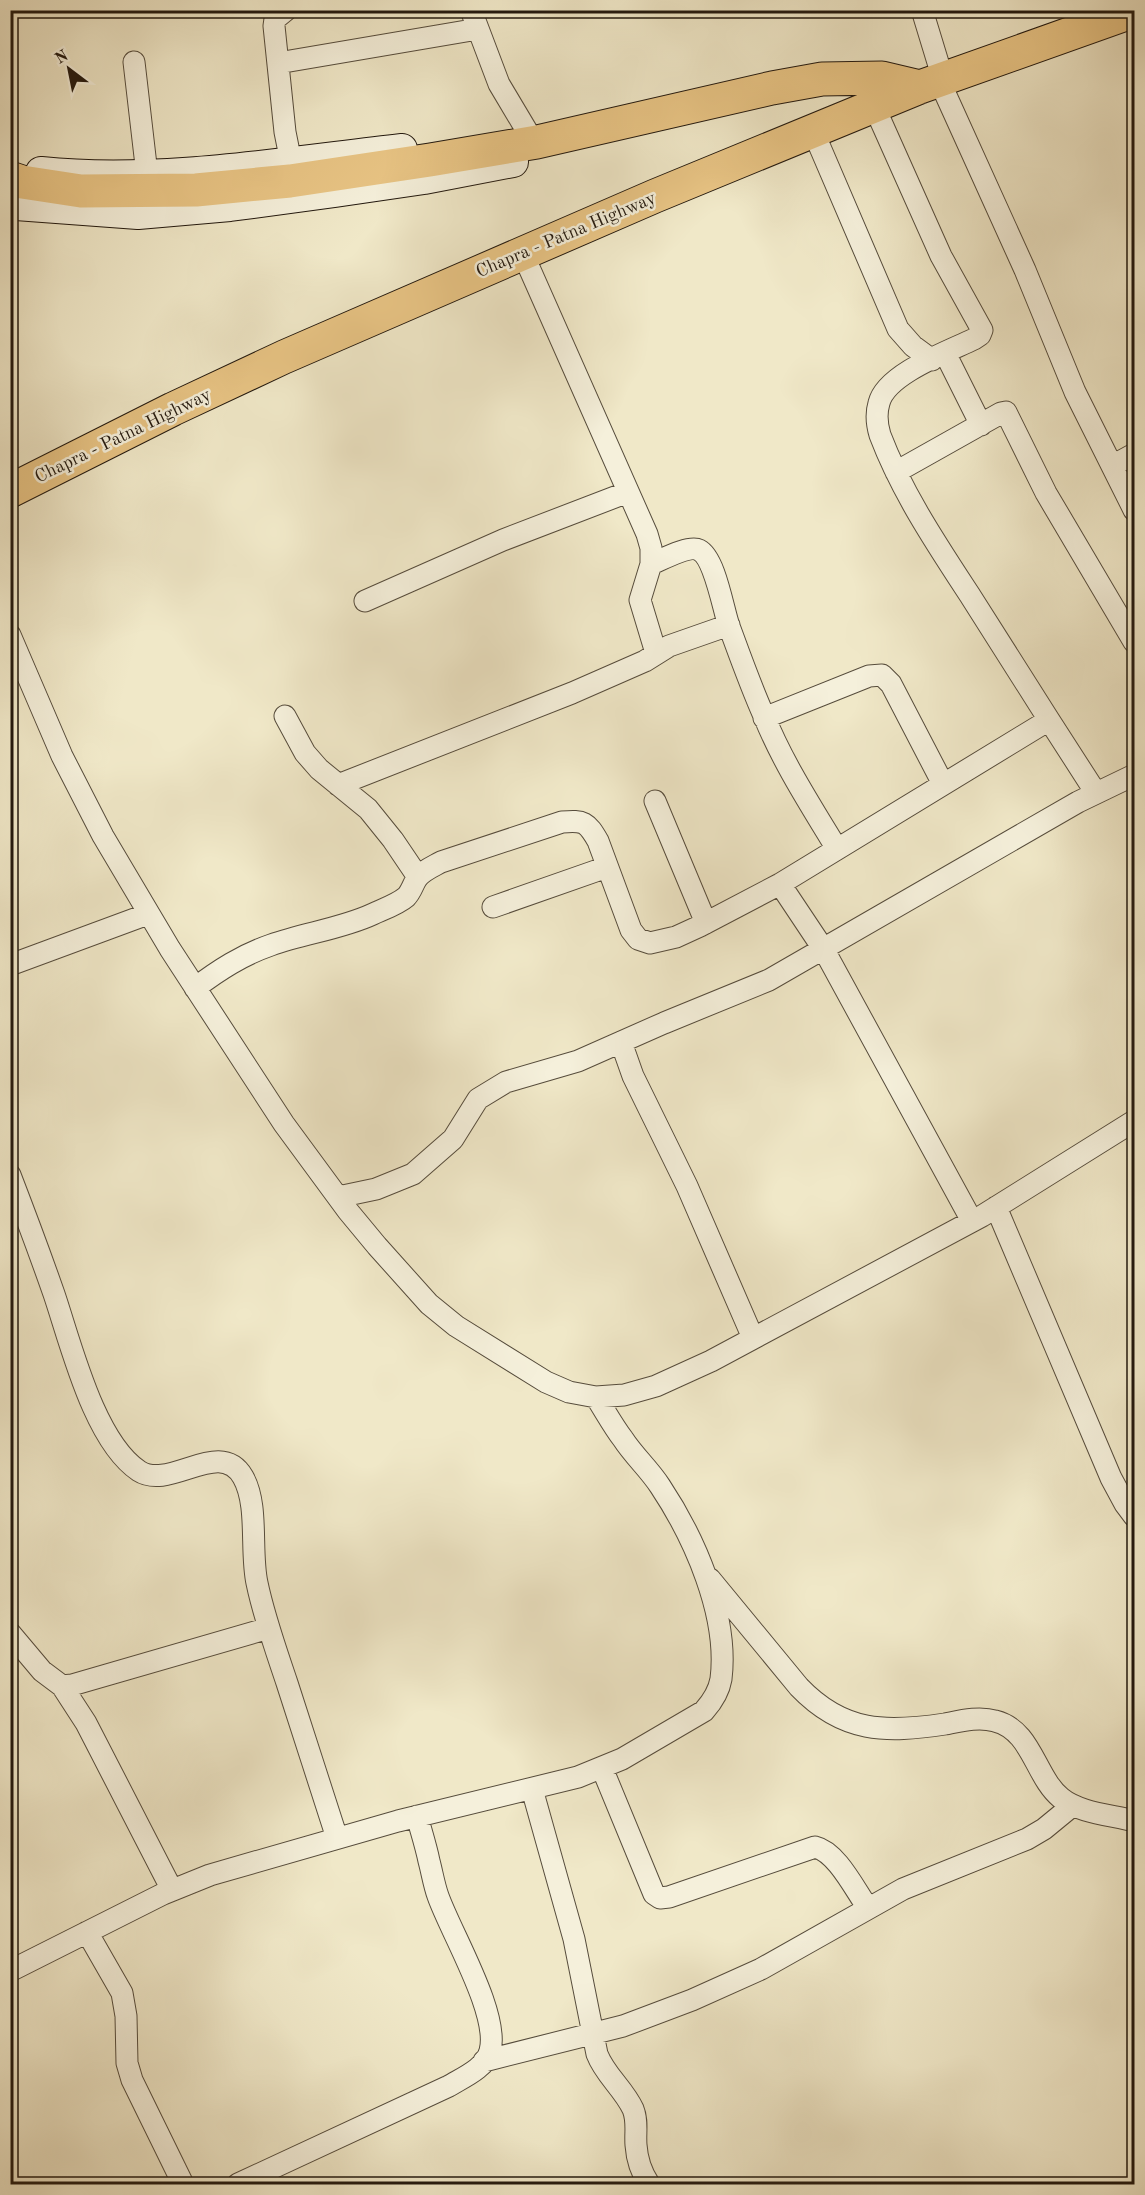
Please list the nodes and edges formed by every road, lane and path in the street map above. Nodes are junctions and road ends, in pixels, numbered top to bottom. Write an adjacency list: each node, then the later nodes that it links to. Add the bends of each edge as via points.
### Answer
1 (286, 10): 6 (street, via 275,19)
2 (922, 10): 7 (street)
3 (1134, 13): 7 (highway, Chapra - Patna Highway)
4 (474, 20): 6 (street); 10 (street, via 499,84)
5 (134, 62): 14 (street)
6 (278, 63): 12 (street)
7 (934, 82): 8 (highway, via 822,79); 9 (highway, Chapra - Patna Highway); 21 (street, via 1025,270 1075,392)
8 (731, 98): 10 (street, via 646,107); 15 (highway, via 537,142 306,179 208,189 81,191); 16 (street, via 653,130 424,179 335,192 138,214)
9 (874, 106): 11 (highway, Chapra - Patna Highway); 18 (street, via 941,256 981,328 978,336)
10 (527, 131): 12 (street)
11 (813, 131): 17 (highway, Chapra - Patna Highway); 18 (street, via 898,329 908,342)
12 (291, 162): 14 (street)
13 (10, 166): 14 (street, via 68,174)
14 (147, 174)
15 (10, 178)
16 (10, 202)
17 (523, 254): 23 (highway, Chapra - Patna Highway, via 274,362); 24 (street)
18 (938, 357): 19 (street); 22 (street, via 890,383 879,403 879,432)
19 (981, 425): 22 (street); 30 (street, via 1003,412 1009,415 1047,493)
20 (1134, 454): 21 (street)
21 (1112, 466): 25 (street)
22 (896, 472): 34 (street)
23 (10, 491)
24 (628, 492): 26 (street, via 647,534); 27 (street)
25 (1134, 510)
26 (651, 564): 28 (street, via 689,549 698,550 714,574); 31 (street, via 640,600)
27 (364, 600)
28 (729, 626): 31 (street); 33 (street)
29 (10, 634): 45 (street, via 82,798)
30 (1134, 642)
31 (656, 653): 37 (street, via 572,693)
32 (285, 716): 37 (street, via 306,753)
33 (764, 718): 36 (street, via 869,676 882,675 891,684); 40 (street)
34 (1049, 720): 36 (street); 38 (street)
35 (1134, 775): 38 (street)
36 (943, 784): 40 (street)
37 (338, 785): 42 (street, via 368,809)
38 (1095, 793): 47 (street)
39 (655, 801): 46 (street)
40 (837, 849): 43 (street)
41 (606, 867): 42 (street, via 598,841 590,827 580,820 562,822 441,862); 44 (street); 46 (street, via 638,939 662,941)
42 (418, 877): 49 (street, via 405,898 391,906 249,953)
43 (780, 884): 46 (street); 47 (street)
44 (493, 907)
45 (148, 914): 48 (street); 49 (street)
46 (706, 923)
47 (824, 950): 50 (street, via 769,980); 55 (street)
48 (10, 965)
49 (195, 988): 53 (street, via 284,1124)
50 (621, 1042): 53 (street, via 488,1091 478,1099 453,1139 413,1174 376,1189); 56 (street)
51 (1134, 1121): 54 (street)
52 (10, 1175): 60 (street, via 92,1402 117,1449 149,1476 222,1461 236,1467 243,1477 250,1493 257,1584)
53 (338, 1197): 57 (street, via 429,1304 456,1326 546,1382)
54 (996, 1207): 55 (street); 58 (street, via 1110,1478)
55 (972, 1221): 56 (street)
56 (753, 1338): 57 (street, via 656,1386 624,1395)
57 (596, 1397): 59 (street, via 671,1503)
58 (1134, 1516)
59 (702, 1570): 63 (street, via 716,1611 721,1653 721,1680 713,1700 692,1719); 65 (street, via 799,1687 826,1711 858,1726 896,1730 994,1720 1022,1739 1050,1785)
60 (269, 1628): 62 (street); 68 (street)
61 (10, 1633): 62 (street, via 42,1671)
62 (62, 1686): 69 (street, via 92,1734)
63 (602, 1768): 64 (street); 70 (street, via 654,1894 660,1898 815,1847 831,1855)
64 (532, 1790): 66 (street); 73 (street, via 574,1939)
65 (1072, 1806): 67 (street); 70 (street, via 1027,1839 903,1889)
66 (417, 1816): 68 (street); 74 (street, via 436,1893 466,1959 491,2030 490,2053)
67 (1134, 1821)
68 (338, 1838): 69 (street)
69 (172, 1890): 71 (street)
70 (868, 1908): 73 (street, via 717,1990)
71 (87, 1932): 72 (street); 76 (street, via 122,1993 127,2063 132,2080)
72 (10, 1971)
73 (593, 2034): 74 (street); 79 (street, via 603,2069 633,2110 638,2161)
74 (484, 2061): 75 (street, via 449,2086)
75 (284, 2163): 77 (street); 78 (street)
76 (183, 2184)
77 (238, 2184)
78 (285, 2184)
79 (649, 2184)

